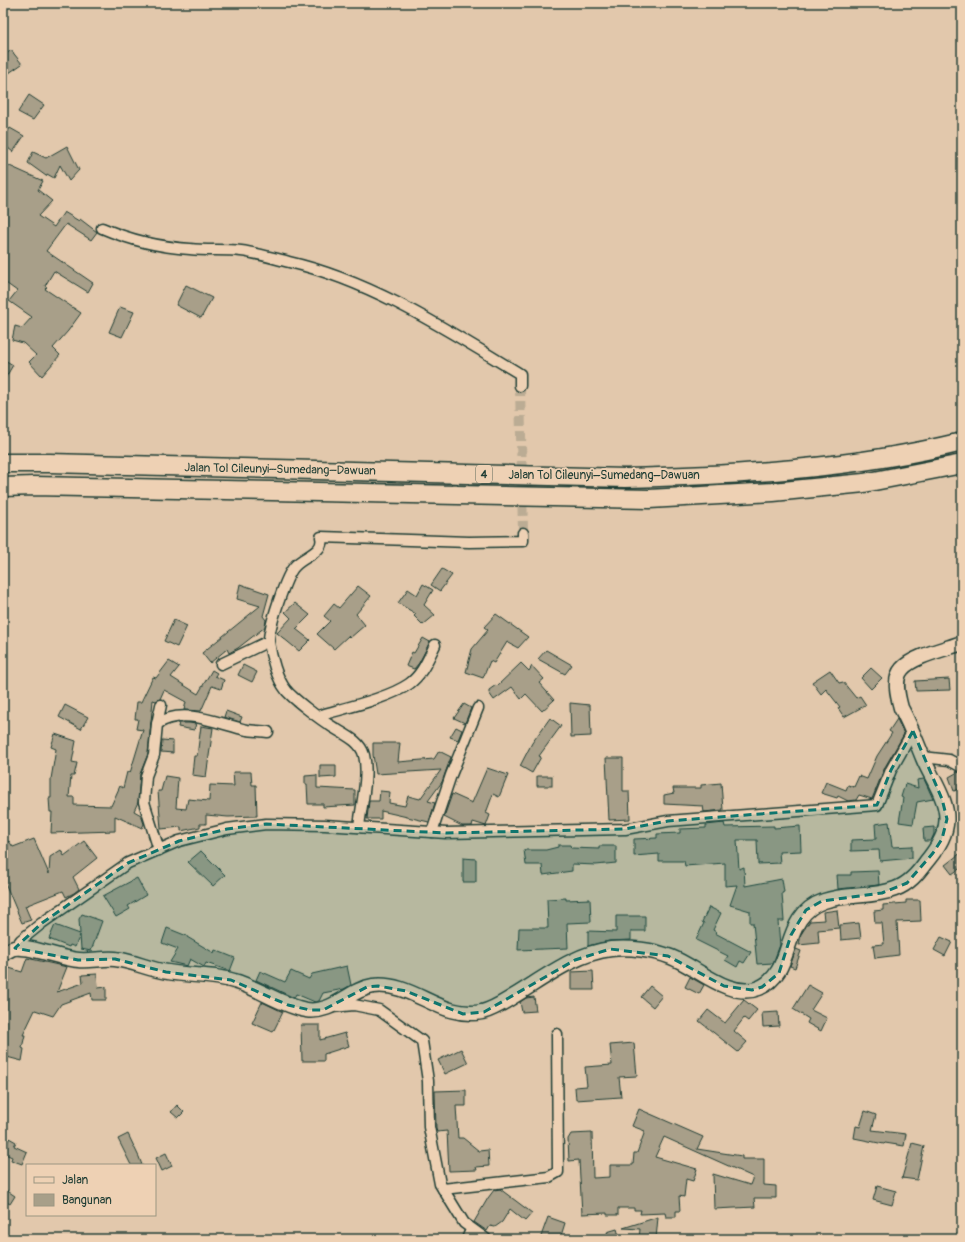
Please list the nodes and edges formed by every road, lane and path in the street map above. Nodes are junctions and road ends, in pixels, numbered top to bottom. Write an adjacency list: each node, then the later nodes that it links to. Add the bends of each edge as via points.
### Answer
1 (102, 228): 2 (street, via 124,238 157,245 242,251 291,262 340,278 414,311 520,374)
2 (520, 386)
3 (962, 442): 4 (highway, Jalan Tol Cileunyi–Sumedang–Dawuan / 4, via 851,464 774,471 626,478)
4 (3, 463)
5 (962, 464): 6 (highway, Jalan Tol Cileunyi–Sumedang–Dawuan / 4, via 864,483 773,492 648,499)
6 (3, 487)
7 (523, 533): 8 (street, via 523,541 469,542 321,537 320,548 298,563 290,573 273,618)
8 (269, 641): 11 (street); 14 (street, via 283,686)
9 (962, 643): 16 (main road, via 913,660 901,669 898,678 898,697)
10 (435, 645): 14 (street, via 421,672 409,684 393,692)
11 (221, 664)
12 (161, 705): 15 (street)
13 (478, 708): 21 (street, via 451,775)
14 (318, 716): 20 (street, via 352,739 363,752 365,769)
15 (157, 724): 17 (street, via 174,717 201,718 247,730); 22 (street, via 154,755 146,776 144,802)
16 (913, 731): 18 (main road); 21 (street, via 891,770 877,805 668,821 625,829)
17 (268, 732)
18 (922, 757): 19 (street, via 949,760); 24 (main road, via 942,799 947,818 942,839 934,853 917,874 896,889 863,896 833,898 806,910 791,935 779,973 762,987 741,991 716,982 691,966 668,956 610,949 575,960 484,1012 463,1014 447,1010 406,991 378,986 367,987)
19 (962, 767)
20 (359, 827): 21 (street); 22 (street, via 266,824 227,829 179,841)
21 (432, 832)
22 (159, 850): 23 (street, via 128,863 42,923)
23 (9, 950): 24 (main road, via 78,960 115,959 166,972 219,977 243,984 288,1005 310,1010)
24 (331, 1007): 26 (street, via 354,1005 379,1010 422,1040 428,1081 429,1127)
25 (557, 1034): 26 (street, via 558,1172 549,1177)
26 (443, 1189): 27 (street)
27 (469, 1234): 28 (street)
28 (486, 1239)

